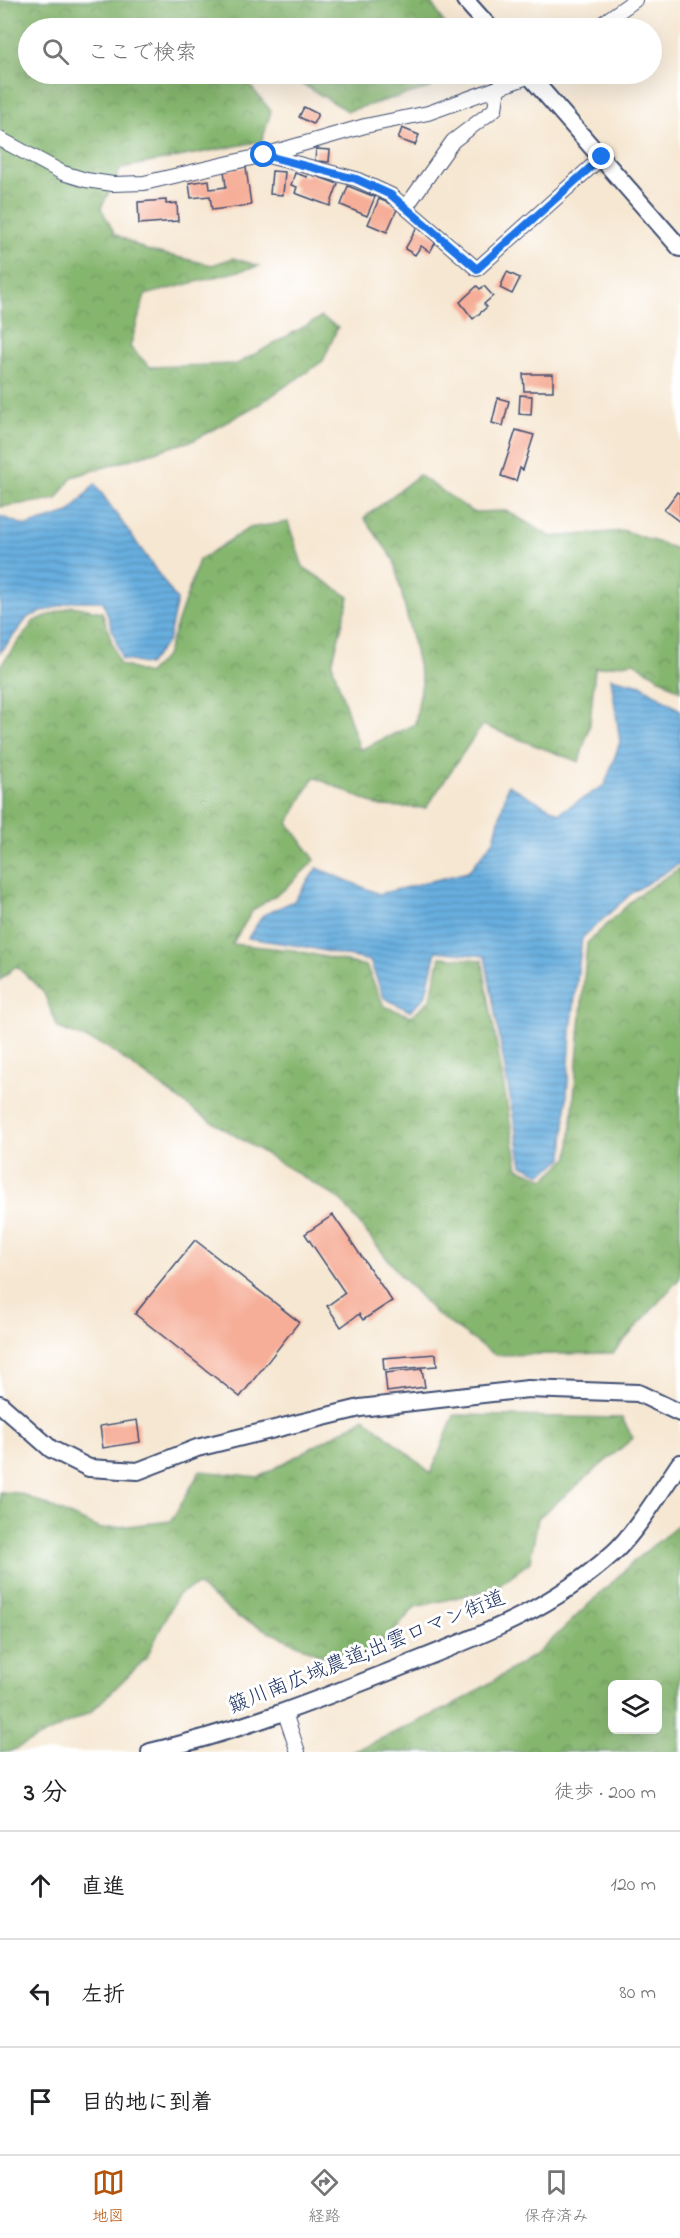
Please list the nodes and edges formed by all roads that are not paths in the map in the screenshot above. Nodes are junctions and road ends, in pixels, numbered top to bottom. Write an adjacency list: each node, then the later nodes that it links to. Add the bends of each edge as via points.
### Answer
1 (465, 0): 3 (street)
2 (634, 0): 4 (street)
3 (481, 18)
4 (610, 18)
5 (508, 84): 7 (street)
6 (540, 84): 10 (street)
7 (498, 88): 9 (street, via 428,113 365,126); 11 (street, via 495,109 453,141)
8 (0, 139): 9 (street, via 63,172 114,184 144,183)
9 (264, 155): 11 (street, via 356,179 391,195)
10 (602, 157): 11 (street, via 477,269); 12 (street)
11 (406, 207)
12 (680, 248)
13 (0, 1404): 14 (street, via 51,1449 89,1468 138,1472 197,1448 360,1408 516,1390 638,1393)
14 (680, 1413)
15 (680, 1463): 16 (street, 簸川南広域農道;出雲ロマン街道, via 614,1553 553,1599 504,1626)
16 (285, 1713): 17 (street, 簸川南広域農道;出雲ロマン街道, via 214,1737); 18 (street)
17 (150, 1752)
18 (298, 1752)

